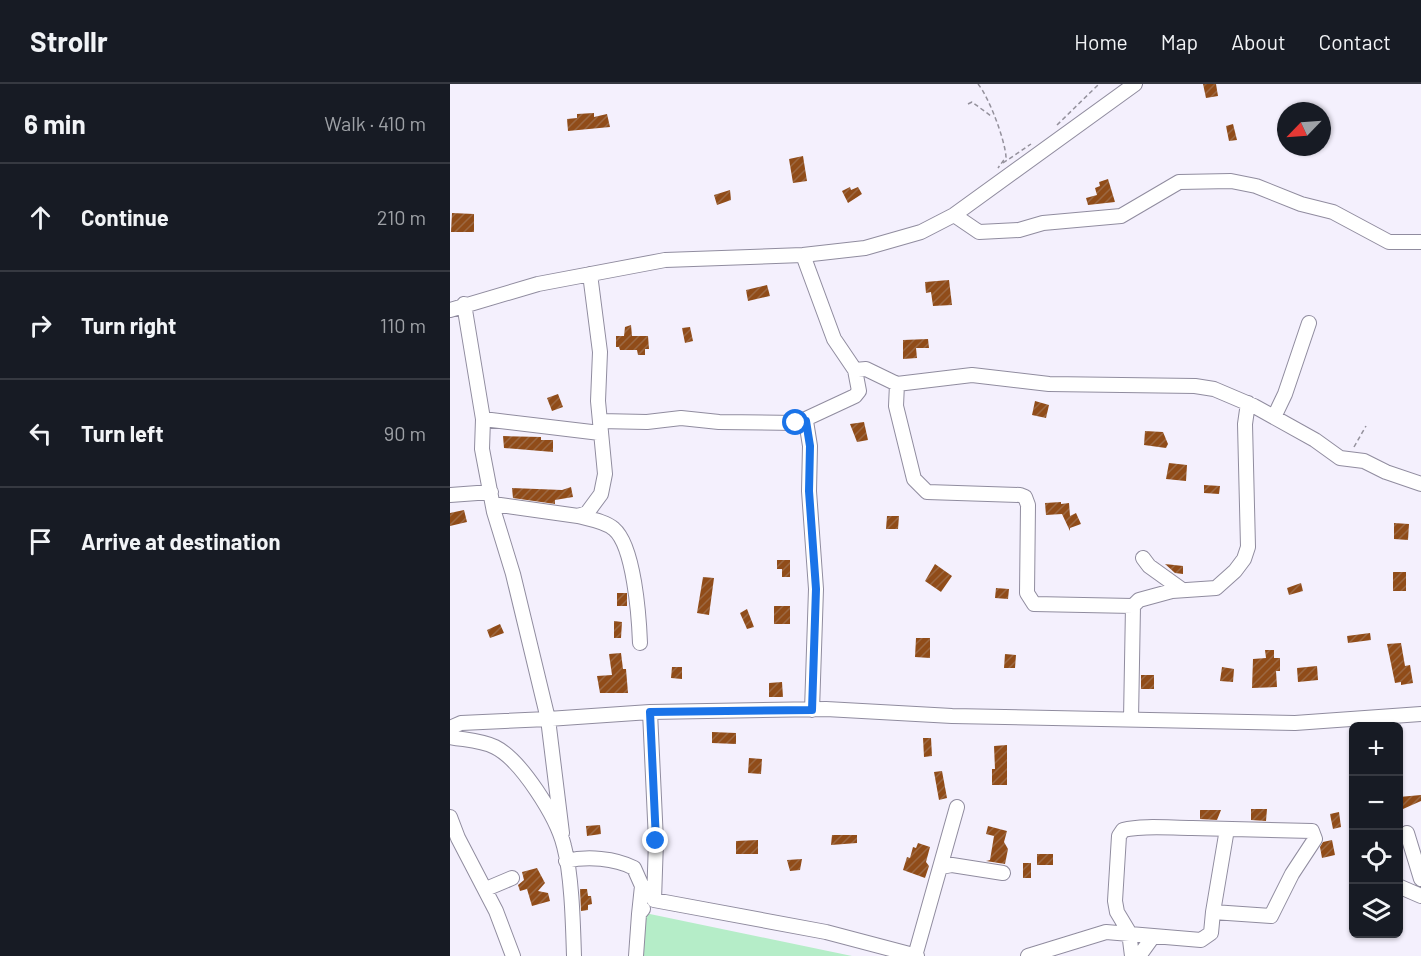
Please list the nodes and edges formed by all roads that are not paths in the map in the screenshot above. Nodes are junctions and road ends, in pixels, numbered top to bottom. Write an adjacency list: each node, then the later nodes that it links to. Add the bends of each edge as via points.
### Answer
1 (1135, 84): 2 (street)
2 (954, 215): 3 (street, via 979,232 1019,230 1043,223 1121,216 1179,182 1231,181 1333,212 1389,242); 4 (street, via 891,243 841,253)
3 (1421, 242)
4 (803, 255): 5 (street, via 665,260); 9 (street, via 834,339)
5 (590, 274): 6 (street); 15 (street, via 600,352)
6 (464, 304): 7 (street); 13 (street)
7 (450, 310)
8 (1309, 323): 12 (street)
9 (855, 370): 10 (street, via 866,369); 14 (street, via 859,391)
10 (897, 384): 11 (street, via 972,375 1049,384 1194,386 1214,389); 22 (street, via 896,406 918,487 927,492 1025,497 1027,593 1034,604)
11 (1248, 403): 12 (street); 21 (street, via 1248,547 1235,571 1216,588)
12 (1274, 417): 16 (street, via 1340,458 1364,461)
13 (483, 419): 15 (street); 18 (street, via 482,449)
14 (806, 421): 15 (street, via 771,424 688,418); 24 (street, via 816,589)
15 (600, 427): 19 (street, via 604,486 593,507)
16 (1421, 484)
17 (450, 495): 18 (street)
18 (492, 498): 19 (street); 27 (street)
19 (578, 516): 23 (street, via 614,528 623,540)
20 (1143, 558): 21 (street)
21 (1181, 589): 22 (street)
22 (1132, 606): 28 (street)
23 (640, 643)
24 (812, 710): 25 (street); 28 (street)
25 (650, 712): 27 (street); 45 (street, via 656,841)
26 (1421, 714): 28 (street, via 1295,723)
27 (548, 719): 29 (street, via 461,723); 36 (street)
28 (1131, 719)
29 (450, 728)
30 (450, 737): 36 (street, via 480,742 510,756 553,820)
31 (957, 807): 38 (street)
32 (450, 817): 35 (street)
33 (1227, 829): 46 (street); 46 (street, via 1312,831 1315,839 1271,916); 48 (street, via 1120,832 1115,901)
34 (1407, 833): 41 (street)
35 (454, 841): 43 (street)
36 (564, 846): 37 (street)
37 (566, 861): 47 (street, via 604,859 634,868 642,886); 51 (street)
38 (941, 867): 39 (street, via 952,865); 53 (street)
39 (1004, 873)
40 (512, 878): 43 (street)
41 (1421, 879)
42 (1403, 888): 44 (street)
43 (486, 889): 50 (street)
44 (1421, 896)
45 (654, 900): 47 (street); 53 (street, via 806,928)
46 (1214, 912): 49 (street, via 1207,938)
47 (639, 914): 52 (street)
48 (1129, 932): 49 (street); 54 (street, via 1103,932); 55 (street)
49 (1152, 938): 56 (street)
50 (513, 956)
51 (574, 956)
52 (636, 956)
53 (916, 956)
54 (1028, 956)
55 (1132, 956)
56 (1139, 956)

